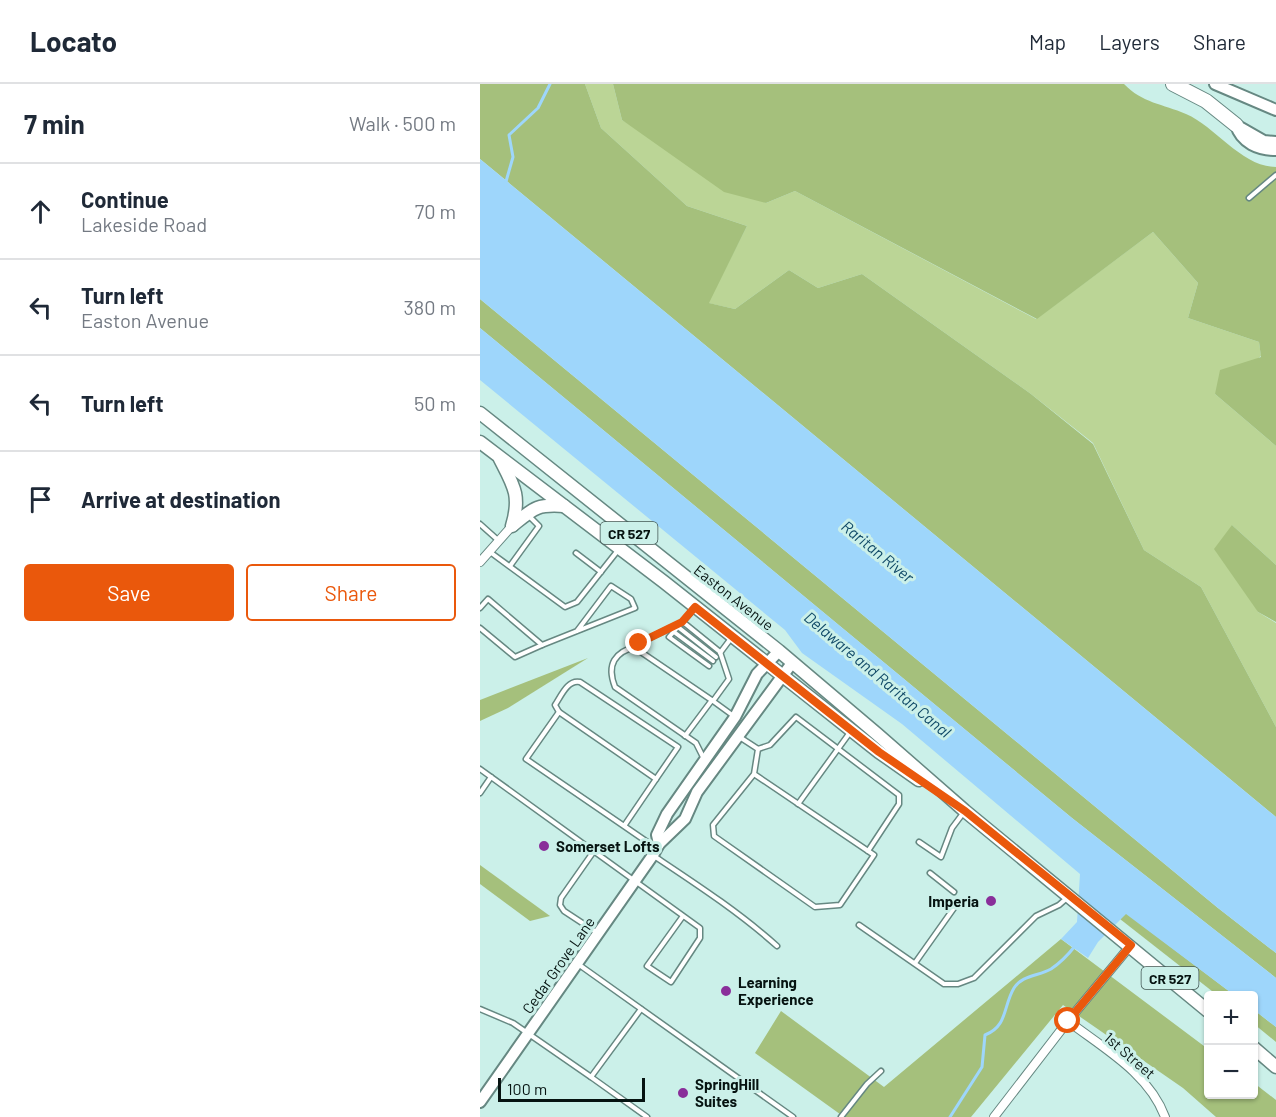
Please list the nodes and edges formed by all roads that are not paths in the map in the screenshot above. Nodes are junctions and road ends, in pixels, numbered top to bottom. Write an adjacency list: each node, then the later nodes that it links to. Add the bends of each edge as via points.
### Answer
1 (1173, 84): 6 (highway, via 1206,101)
2 (1215, 84): 3 (main road)
3 (1240, 95): 4 (main road); 5 (main road)
4 (1276, 104)
5 (1276, 110)
6 (1236, 125): 7 (main road, via 1264,141); 8 (main road, via 1239,134 1255,146)
7 (1276, 142)
8 (1276, 150)
9 (1276, 175): 10 (lane)
10 (1249, 198)
11 (480, 413): 35 (main road, Easton Avenue / CR 527)
12 (480, 442): 13 (main road, Easton Avenue / CR 527)
13 (498, 455): 14 (main road, Easton Avenue / CR 527); 17 (main road, via 517,496)
14 (565, 506): 15 (main road, via 544,505); 19 (main road, Easton Avenue / CR 527)
15 (527, 514): 17 (main road); 23 (lane, via 539,526)
16 (480, 524): 18 (lane)
17 (512, 526): 18 (street)
18 (499, 541): 20 (street)
19 (620, 548): 24 (lane); 25 (main road, Easton Avenue / CR 527)
20 (490, 552): 22 (street); 23 (lane)
21 (576, 553): 24 (lane)
22 (480, 562)
23 (510, 566): 24 (lane, via 565,607 577,602)
24 (601, 572)
25 (695, 607): 27 (lane); 32 (main road, Easton Avenue / CR 527)
26 (480, 608): 33 (lane, via 488,599)
27 (682, 622): 28 (lane); 34 (lane); 36 (lane)
28 (678, 627): 31 (lane); 37 (lane)
29 (480, 628): 33 (lane, via 514,657)
30 (577, 631): 30 (lane, via 635,608 631,599 611,586); 33 (lane)
31 (674, 632): 38 (lane); 38 (lane, via 669,637 708,667)
32 (732, 637): 36 (lane); 40 (main road, Easton Avenue / CR 527)
33 (542, 645)
34 (637, 646): 42 (lane); 46 (lane, via 625,649 614,659 611,672 615,687)
35 (779, 651): 39 (main road, Easton Avenue / CR 527); 40 (main road, Cedar Grove Lane)
36 (720, 652): 37 (lane); 42 (lane, via 729,679)
37 (716, 657): 38 (lane)
38 (713, 661)
39 (792, 663): 41 (main road, Cedar Grove Lane); 57 (main road, Easton Avenue / CR 527)
40 (767, 665): 41 (main road, Easton Avenue / CR 527); 44 (main road, Cedar Grove Lane, via 757,674)
41 (782, 676): 45 (main road, Easton Avenue / CR 527); 47 (main road, Cedar Grove Lane)
42 (712, 701): 44 (lane); 46 (lane)
43 (559, 712): 54 (lane); 54 (lane, via 555,705 575,680 678,747); 58 (lane, via 526,759)
44 (735, 717): 50 (main road, Cedar Grove Lane)
45 (852, 731): 49 (lane); 57 (main road, Easton Avenue / CR 527)
46 (686, 736): 50 (lane, via 696,743)
47 (738, 736): 48 (lane); 60 (main road, Cedar Grove Lane, via 698,792 685,819)
48 (758, 749): 49 (lane, via 770,745 796,717); 52 (lane)
49 (838, 749): 56 (lane); 62 (lane, via 899,795 899,804)
50 (705, 760): 60 (main road, Cedar Grove Lane, via 667,814 657,835)
51 (480, 769): 53 (lane)
52 (754, 774): 56 (lane); 62 (lane, via 713,825 714,836 815,907 840,905 874,855)
53 (491, 777): 55 (lane); 61 (lane)
54 (656, 779): 58 (lane)
55 (480, 793)
56 (798, 804): 62 (lane)
57 (965, 811): 59 (lane, via 952,828 941,857); 66 (main road, Easton Avenue / CR 527)
58 (624, 826): 60 (lane)
59 (919, 842)
60 (656, 849): 64 (main road, Cedar Grove Lane); 72 (lane)
61 (594, 851): 64 (lane); 70 (lane, via 560,905)
62 (868, 851)
63 (930, 873): 65 (lane)
64 (635, 881): 68 (lane); 70 (main road, Cedar Grove Lane)
65 (954, 892)
66 (1070, 895): 71 (main road, Easton Avenue / CR 527); 74 (lane, via 1036,916 974,978 945,984)
67 (956, 902): 74 (lane)
68 (682, 916): 68 (lane, via 647,966 671,982 701,936 700,928)
69 (859, 925): 74 (lane)
70 (598, 933): 73 (main road, Cedar Grove Lane)
71 (1131, 945): 75 (main road, Easton Avenue / CR 527); 78 (street)
72 (777, 946)
73 (577, 963): 76 (lane); 79 (main road, Cedar Grove Lane)
74 (915, 963)
75 (1204, 1007)
76 (641, 1008): 83 (lane); 86 (lane)
77 (480, 1009): 79 (lane)
78 (1068, 1021): 88 (street); 89 (street, 1st Street, via 1131,1069 1152,1091)
79 (529, 1033): 83 (lane); 84 (main road, Cedar Grove Lane)
80 (1258, 1051): 81 (main road)
81 (1276, 1067)
82 (881, 1071): 87 (lane)
83 (591, 1077): 85 (lane)
84 (482, 1096)
85 (647, 1117)
86 (793, 1117)
87 (841, 1117)
88 (994, 1117)
89 (1165, 1117)

